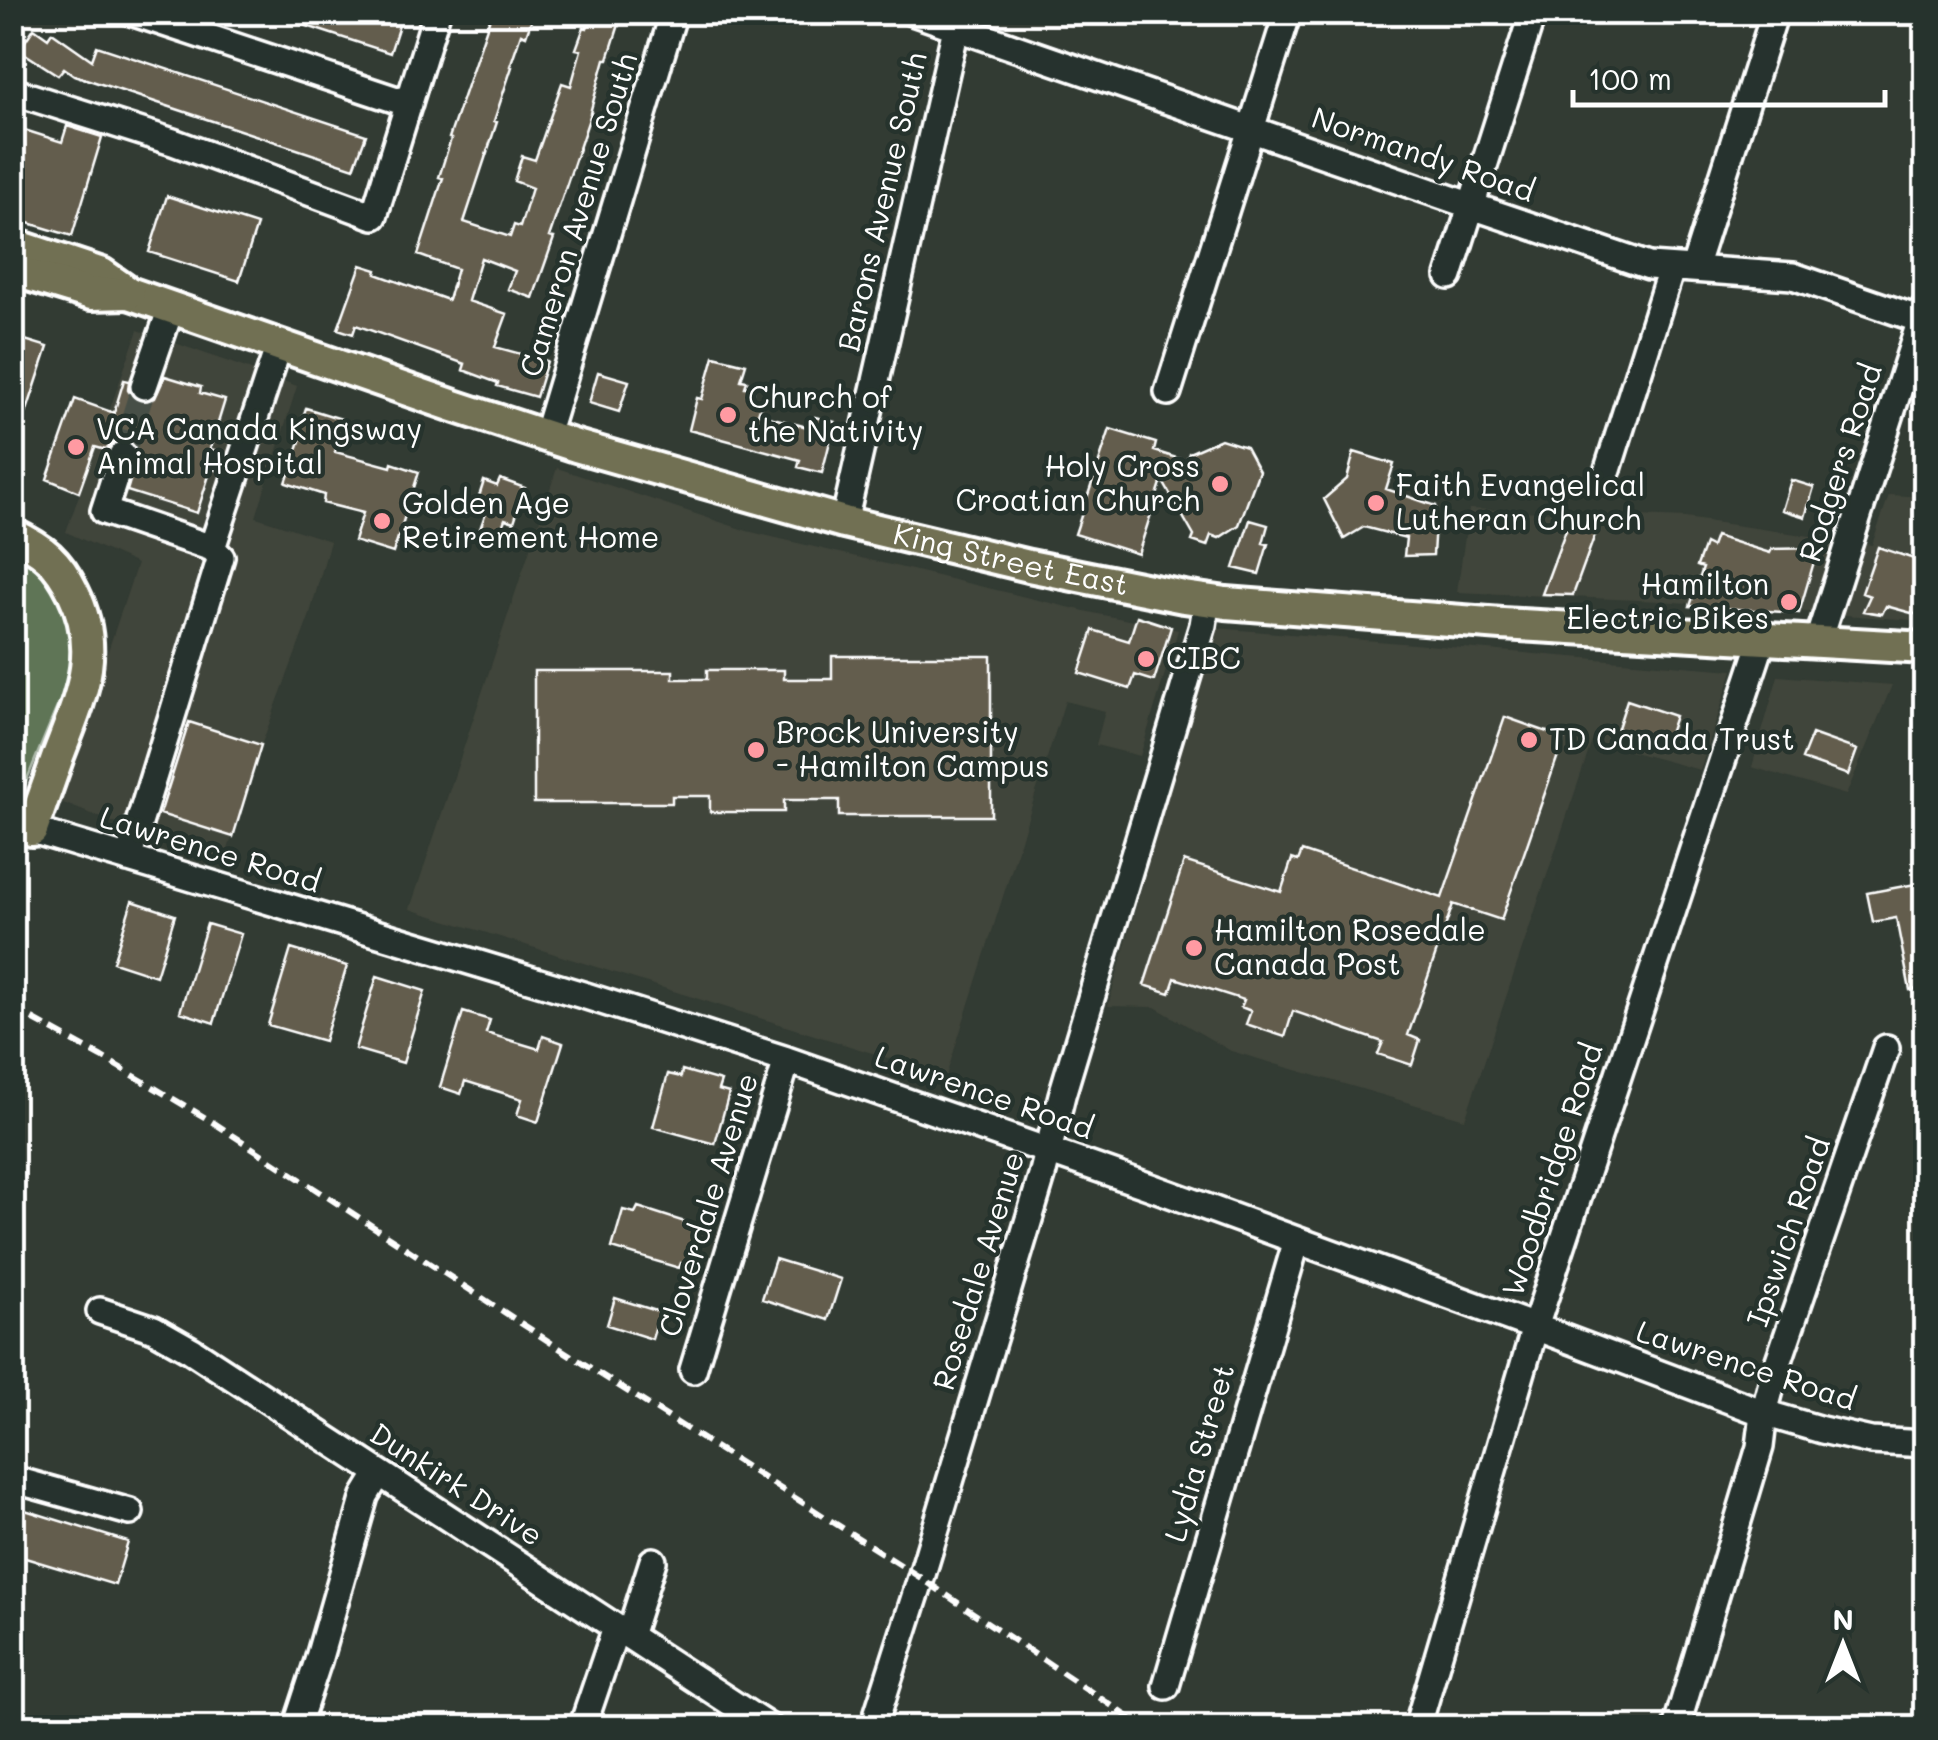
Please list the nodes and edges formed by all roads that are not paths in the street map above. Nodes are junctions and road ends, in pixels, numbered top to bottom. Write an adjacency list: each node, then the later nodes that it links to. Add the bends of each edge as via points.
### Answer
1 (131, 12): 10 (street)
2 (437, 12): 10 (street)
3 (674, 12): 23 (street, Cameron Avenue South)
4 (912, 12): 8 (street, Normandy Road)
5 (1288, 12): 11 (street)
6 (1533, 12): 12 (street)
7 (1775, 12): 14 (street)
8 (958, 20): 11 (street, Normandy Road); 26 (street, Barons Avenue South)
9 (12, 91): 10 (street, via 374,216)
10 (409, 104)
11 (1251, 130): 12 (street, Normandy Road); 22 (street)
12 (1472, 206): 14 (street, Normandy Road, via 1650,266); 16 (street)
13 (12, 244): 17 (main road, King Street East, via 102,274)
14 (1683, 268): 19 (street, Normandy Road, via 1793,276); 25 (street)
15 (16, 272): 17 (main road, King Street East, via 92,294)
16 (1449, 276)
17 (129, 293): 18 (main road, King Street East)
18 (171, 308): 20 (main road, King Street East); 21 (street)
19 (1923, 313): 31 (street, Rodgers Road)
20 (279, 345): 23 (main road, King Street East); 28 (street)
21 (144, 386)
22 (1168, 392)
23 (546, 436): 26 (main road, King Street East)
24 (122, 455): 28 (street, via 104,510)
25 (1608, 469)
26 (844, 522): 29 (main road, King Street East)
27 (12, 534): 33 (main road, via 53,559 66,577 89,647 76,712)
28 (212, 548): 34 (street, via 221,557)
29 (1208, 600): 30 (main road, King Street East); 37 (street, Rosedale Avenue)
30 (1763, 638): 31 (main road, King Street East); 40 (street, Woodbridge Road)
31 (1818, 641): 32 (main road, King Street East)
32 (1926, 648)
33 (22, 827): 34 (street, Lawrence Road)
34 (128, 858): 36 (street, Lawrence Road)
35 (1886, 1048): 42 (street, Ipswich Road)
36 (788, 1060): 37 (street, Lawrence Road); 41 (street, Cloverdale Avenue)
37 (1049, 1150): 38 (street, Lawrence Road); 53 (street, Rosedale Avenue)
38 (1297, 1240): 40 (street, Lawrence Road); 49 (street, Lydia Street)
39 (100, 1311): 44 (street, Dunkirk Drive, via 154,1328)
40 (1535, 1327): 42 (street, Lawrence Road); 54 (street, Woodbridge Road)
41 (693, 1370)
42 (1764, 1413): 43 (street, Lawrence Road, via 1871,1440); 55 (street, Ipswich Road, via 1760,1447)
43 (1926, 1444)
44 (379, 1474): 48 (street, Dunkirk Drive); 50 (street, via 366,1496)
45 (12, 1480): 46 (street)
46 (130, 1512)
47 (652, 1561): 48 (street)
48 (622, 1632): 51 (street); 52 (street, Dunkirk Drive)
49 (1166, 1686)
50 (296, 1728)
51 (582, 1728)
52 (770, 1728)
53 (873, 1728)
54 (1417, 1728)
55 (1676, 1728)

